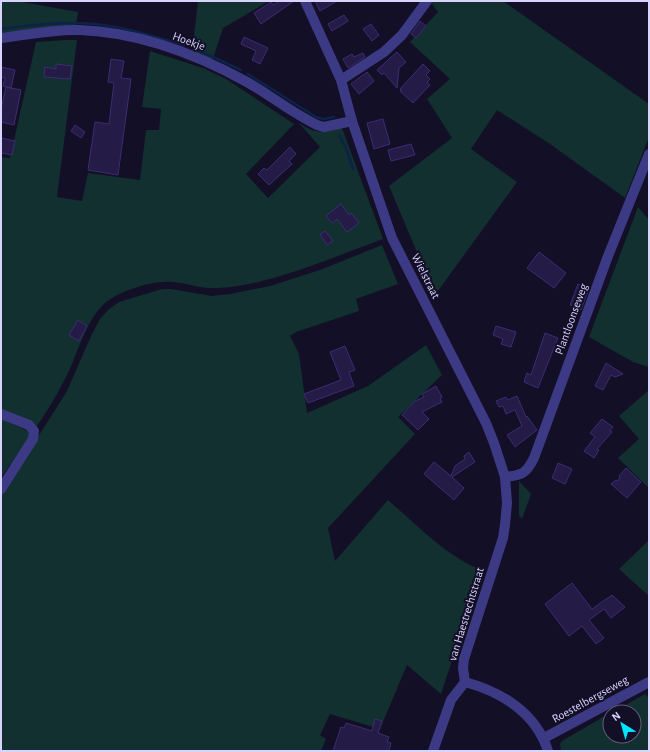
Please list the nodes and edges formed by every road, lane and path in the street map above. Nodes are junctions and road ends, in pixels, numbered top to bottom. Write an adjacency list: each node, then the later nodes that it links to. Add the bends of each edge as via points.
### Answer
1 (305, 1): 4 (street, Wielstraat)
2 (427, 1): 4 (street, via 393,44)
3 (1, 38): 5 (street, Hoekje, via 57,30 79,30 140,39 192,55 216,66 317,125 324,127)
4 (341, 80): 5 (street, Wielstraat)
5 (352, 121): 8 (street, Wielstraat, via 392,238 486,423)
6 (649, 154): 8 (street, Plantloonseweg, via 608,256 534,458 522,475)
7 (1, 414): 9 (street, via 29,425 34,430 33,439)
8 (505, 477): 10 (street, van Haestrechtstraat, via 507,503 503,538 464,659)
9 (1, 489)
10 (465, 682): 12 (street, via 507,699 526,715); 13 (street, via 451,700)
11 (649, 682): 12 (street, Roestelbergseweg)
12 (544, 738): 14 (street)
13 (433, 751)
14 (548, 751)

